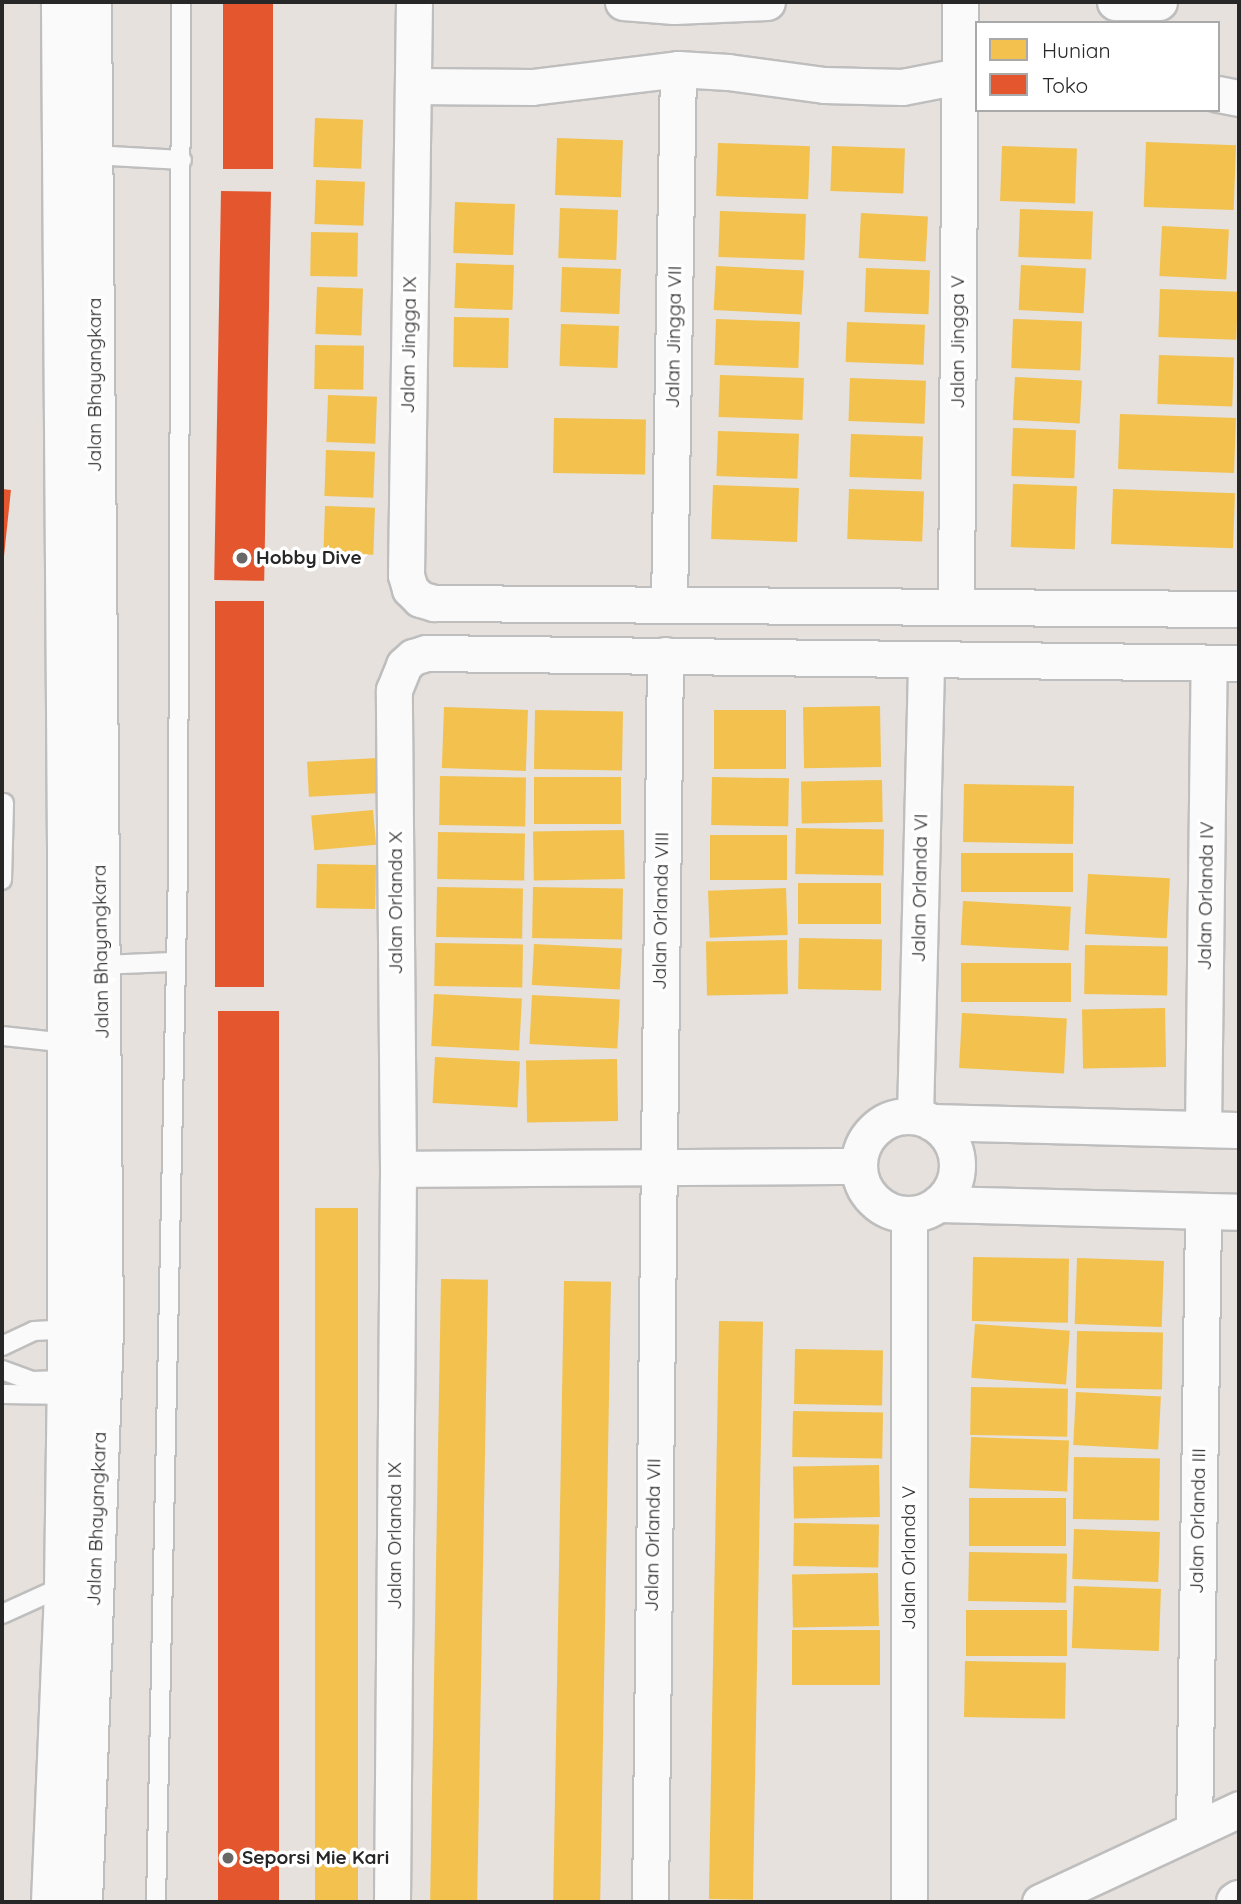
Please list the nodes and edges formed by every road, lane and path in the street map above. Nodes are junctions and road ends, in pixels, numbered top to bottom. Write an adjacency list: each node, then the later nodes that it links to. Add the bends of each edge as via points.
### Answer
1 (61, 2): 29 (main road, Jalan Bhayangkara)
2 (92, 2): 16 (main road, Jalan Bhayangkara)
3 (181, 2): 17 (lane)
4 (414, 2): 13 (street, Jalan Jingga IX)
5 (623, 2): 10 (street)
6 (767, 2): 10 (street)
7 (960, 2): 12 (street, Jalan Jingga V)
8 (1115, 2): 9 (street)
9 (1159, 2)
10 (674, 4)
11 (678, 69): 12 (street, via 824,85 902,87); 13 (street, via 532,87); 18 (street, Jalan Jingga VII)
12 (968, 77): 19 (street, Jalan Jingga V)
13 (413, 86): 18 (street, Jalan Jingga IX, via 406,575 410,589 420,599 434,603)
14 (1220, 93): 15 (street)
15 (1239, 98)
16 (93, 155): 17 (lane); 27 (main road, Jalan Bhayangkara)
17 (182, 160): 26 (lane)
18 (669, 604): 19 (street)
19 (956, 607): 20 (street)
20 (1239, 610)
21 (665, 655): 22 (street); 34 (street, Jalan Orlanda VIII); 35 (street, Jalan Orlanda X, via 426,653 404,665 394,690)
22 (926, 659): 23 (street); 30 (street, Jalan Orlanda VI)
23 (1224, 663): 31 (street, Jalan Orlanda IV)
24 (4, 803): 25 (lane)
25 (2, 880)
26 (174, 962): 27 (lane); 50 (lane)
27 (101, 965): 39 (main road, Jalan Bhayangkara)
28 (2, 1036): 29 (lane)
29 (67, 1043): 39 (main road, Jalan Bhayangkara)
30 (923, 1119): 31 (street); 33 (street, via 898,1117 882,1123 869,1134); 36 (street, via 949,1139 957,1163 949,1192)
31 (1203, 1129): 32 (street)
32 (1239, 1130)
33 (859, 1166): 34 (street); 36 (street, via 869,1195 894,1212)
34 (657, 1167): 35 (street); 52 (street, Jalan Orlanda VII)
35 (398, 1169): 51 (street, Jalan Orlanda IX)
36 (924, 1209): 38 (street); 53 (street, Jalan Orlanda V)
37 (1239, 1212): 38 (street)
38 (1203, 1213): 47 (street, Jalan Orlanda III)
39 (86, 1329): 40 (lane, via 34,1331); 42 (main road, Jalan Bhayangkara)
40 (2, 1346)
41 (2, 1370): 42 (lane, via 32,1381)
42 (84, 1387): 43 (lane); 44 (main road, Jalan Bhayangkara); 49 (main road, Jalan Bhayangkara)
43 (2, 1394)
44 (64, 1586): 45 (lane); 48 (main road, Jalan Bhayangkara)
45 (2, 1614)
46 (1239, 1808): 47 (street)
47 (1194, 1829): 54 (street)
48 (51, 1902)
49 (83, 1902)
50 (156, 1902)
51 (392, 1902)
52 (650, 1902)
53 (909, 1902)
54 (1040, 1902)

